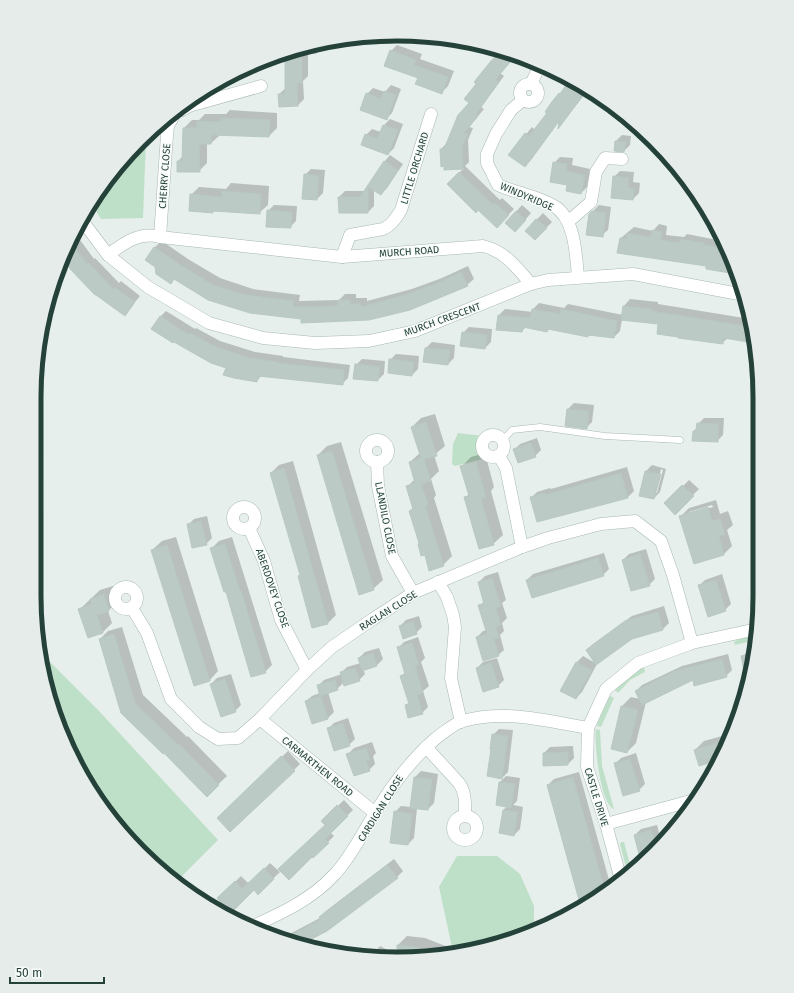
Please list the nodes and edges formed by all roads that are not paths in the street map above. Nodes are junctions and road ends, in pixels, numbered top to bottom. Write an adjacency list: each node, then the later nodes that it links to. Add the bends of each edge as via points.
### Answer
1 (538, 70): 7 (street, WINDYRIDGE, via 532,84 521,87 519,94 523,100 511,110 496,134 487,154 487,164 498,185 554,206)
2 (261, 86): 3 (street)
3 (194, 105)
4 (431, 114): 11 (street, LITTLE ORCHARD, via 397,217 388,227 350,235)
5 (170, 123): 9 (street, CHERRY CLOSE)
6 (622, 159): 7 (street, via 605,158 596,172 591,202)
7 (569, 221): 12 (street)
8 (86, 225): 10 (street)
9 (160, 237): 10 (street, MURCH ROAD, via 152,234 141,236 126,242); 11 (street, MURCH ROAD)
10 (108, 255): 13 (street, MURCH CRESCENT, via 148,287 209,323 263,338 315,343 369,341 415,331)
11 (342, 257): 13 (street, MURCH ROAD, via 483,246 510,260)
12 (578, 277): 13 (street); 14 (street, via 633,274)
13 (531, 284)
14 (737, 294)
15 (503, 440): 16 (lane, via 512,430 540,427 605,436); 17 (street, via 504,449); 17 (street, via 496,435 488,436 482,443 483,452 490,457)
16 (680, 440)
17 (499, 456): 20 (street, via 506,468)
18 (377, 462): 22 (street, LLANDILO CLOSE, via 378,486 392,556)
19 (249, 528): 26 (street, ABERDOVEY CLOSE, via 264,561 281,620)
20 (522, 547): 21 (street, RAGLAN CLOSE); 25 (street, RAGLAN CLOSE, via 601,524 635,520 661,541)
21 (438, 582): 22 (street, RAGLAN CLOSE); 28 (street, via 447,597 455,627 451,678)
22 (413, 593): 26 (street, RAGLAN CLOSE, via 332,647)
23 (132, 608): 27 (street, RAGLAN CLOSE, via 147,633 171,699 199,727 218,739 238,738)
24 (751, 630): 25 (street, CASTLE DRIVE)
25 (692, 642): 29 (street, CASTLE DRIVE, via 638,663 606,689)
26 (307, 670): 27 (street, RAGLAN CLOSE)
27 (260, 720): 32 (street, CARMARTHEN ROAD)
28 (461, 722): 29 (street, CARDIGAN CLOSE, via 486,716 511,716); 30 (street, CARDIGAN CLOSE, via 442,733)
29 (588, 728): 34 (street, CASTLE DRIVE, via 587,767)
30 (426, 747): 32 (street, CARDIGAN CLOSE, via 403,772); 33 (street, via 463,789)
31 (687, 802): 34 (street)
32 (375, 812): 36 (street, CARDIGAN CLOSE, via 351,854 318,891)
33 (465, 815)
34 (606, 824): 35 (street, CASTLE DRIVE)
35 (619, 874)
36 (258, 923)

